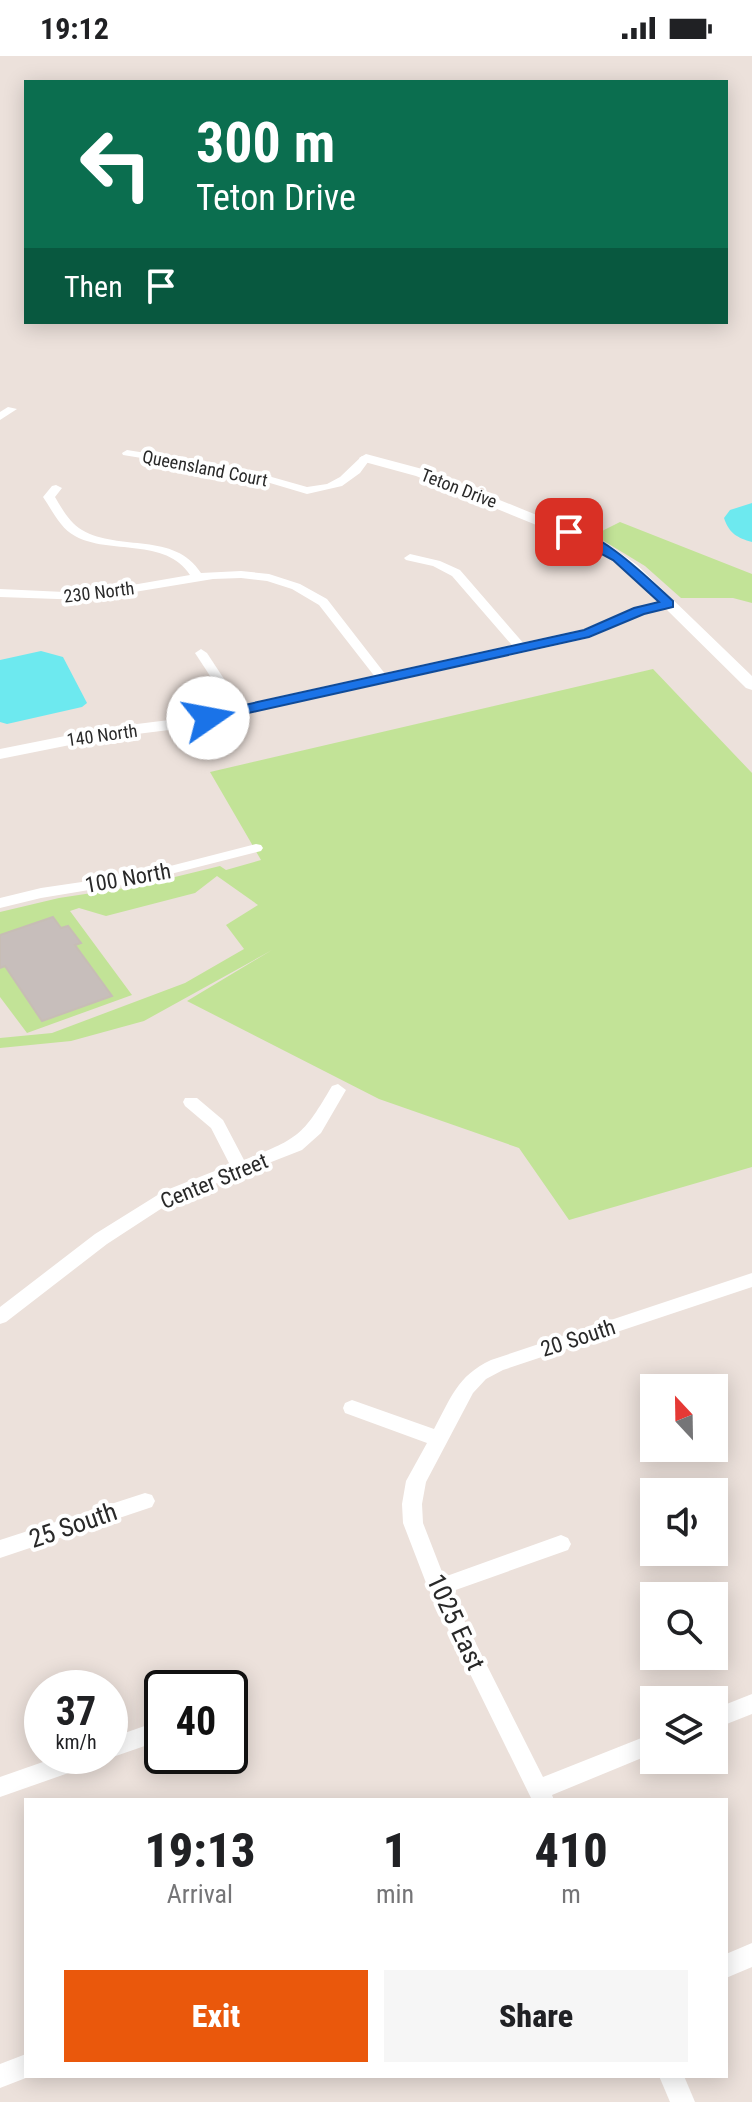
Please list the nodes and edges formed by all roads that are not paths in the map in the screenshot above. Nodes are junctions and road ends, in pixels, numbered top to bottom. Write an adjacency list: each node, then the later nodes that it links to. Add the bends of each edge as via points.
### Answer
1 (12, 409): 2 (street)
2 (0, 417)
3 (127, 453): 4 (street, Queensland Court, via 255,475 313,491 339,484)
4 (366, 458): 9 (street, Teton Drive, via 421,473 588,540 632,568)
5 (56, 488): 7 (street, via 49,497 82,535 172,553 191,564)
6 (410, 558): 10 (street, via 456,573)
7 (197, 576): 8 (street, 230 North, via 99,595); 12 (street, 230 North, via 266,576 313,594 336,614)
8 (0, 593)
9 (669, 604): 10 (street, 140 North, via 589,633); 13 (street, Teton Drive)
10 (521, 648): 12 (street, 140 North)
11 (201, 653): 14 (street)
12 (383, 679): 14 (street, 140 North)
13 (752, 685)
14 (239, 711): 15 (street, 140 North)
15 (0, 754)
16 (256, 848): 17 (street, 100 North, via 155,874)
17 (0, 903)
18 (338, 1090): 20 (street, Center Street, via 315,1129 296,1146)
19 (191, 1102): 20 (street, via 217,1124)
20 (241, 1169): 22 (street, Center Street, via 180,1191 130,1218)
21 (752, 1280): 24 (street, 20 South, via 488,1370 466,1388)
22 (0, 1317)
23 (352, 1408): 24 (street)
24 (439, 1439): 28 (street, 1025 East, via 416,1481 412,1504 413,1523)
25 (145, 1501): 27 (street, 25 South)
26 (561, 1544): 28 (street)
27 (0, 1549)
28 (438, 1588): 34 (street, 1025 East)
29 (752, 1704): 30 (street)
30 (728, 1713)
31 (640, 1749): 34 (street)
32 (37, 1774): 33 (street)
33 (0, 1787)
34 (540, 1795)
35 (752, 1955): 36 (street)
36 (728, 1965)
37 (24, 2067): 38 (street)
38 (0, 2076)
39 (672, 2078): 40 (street)
40 (683, 2102)

